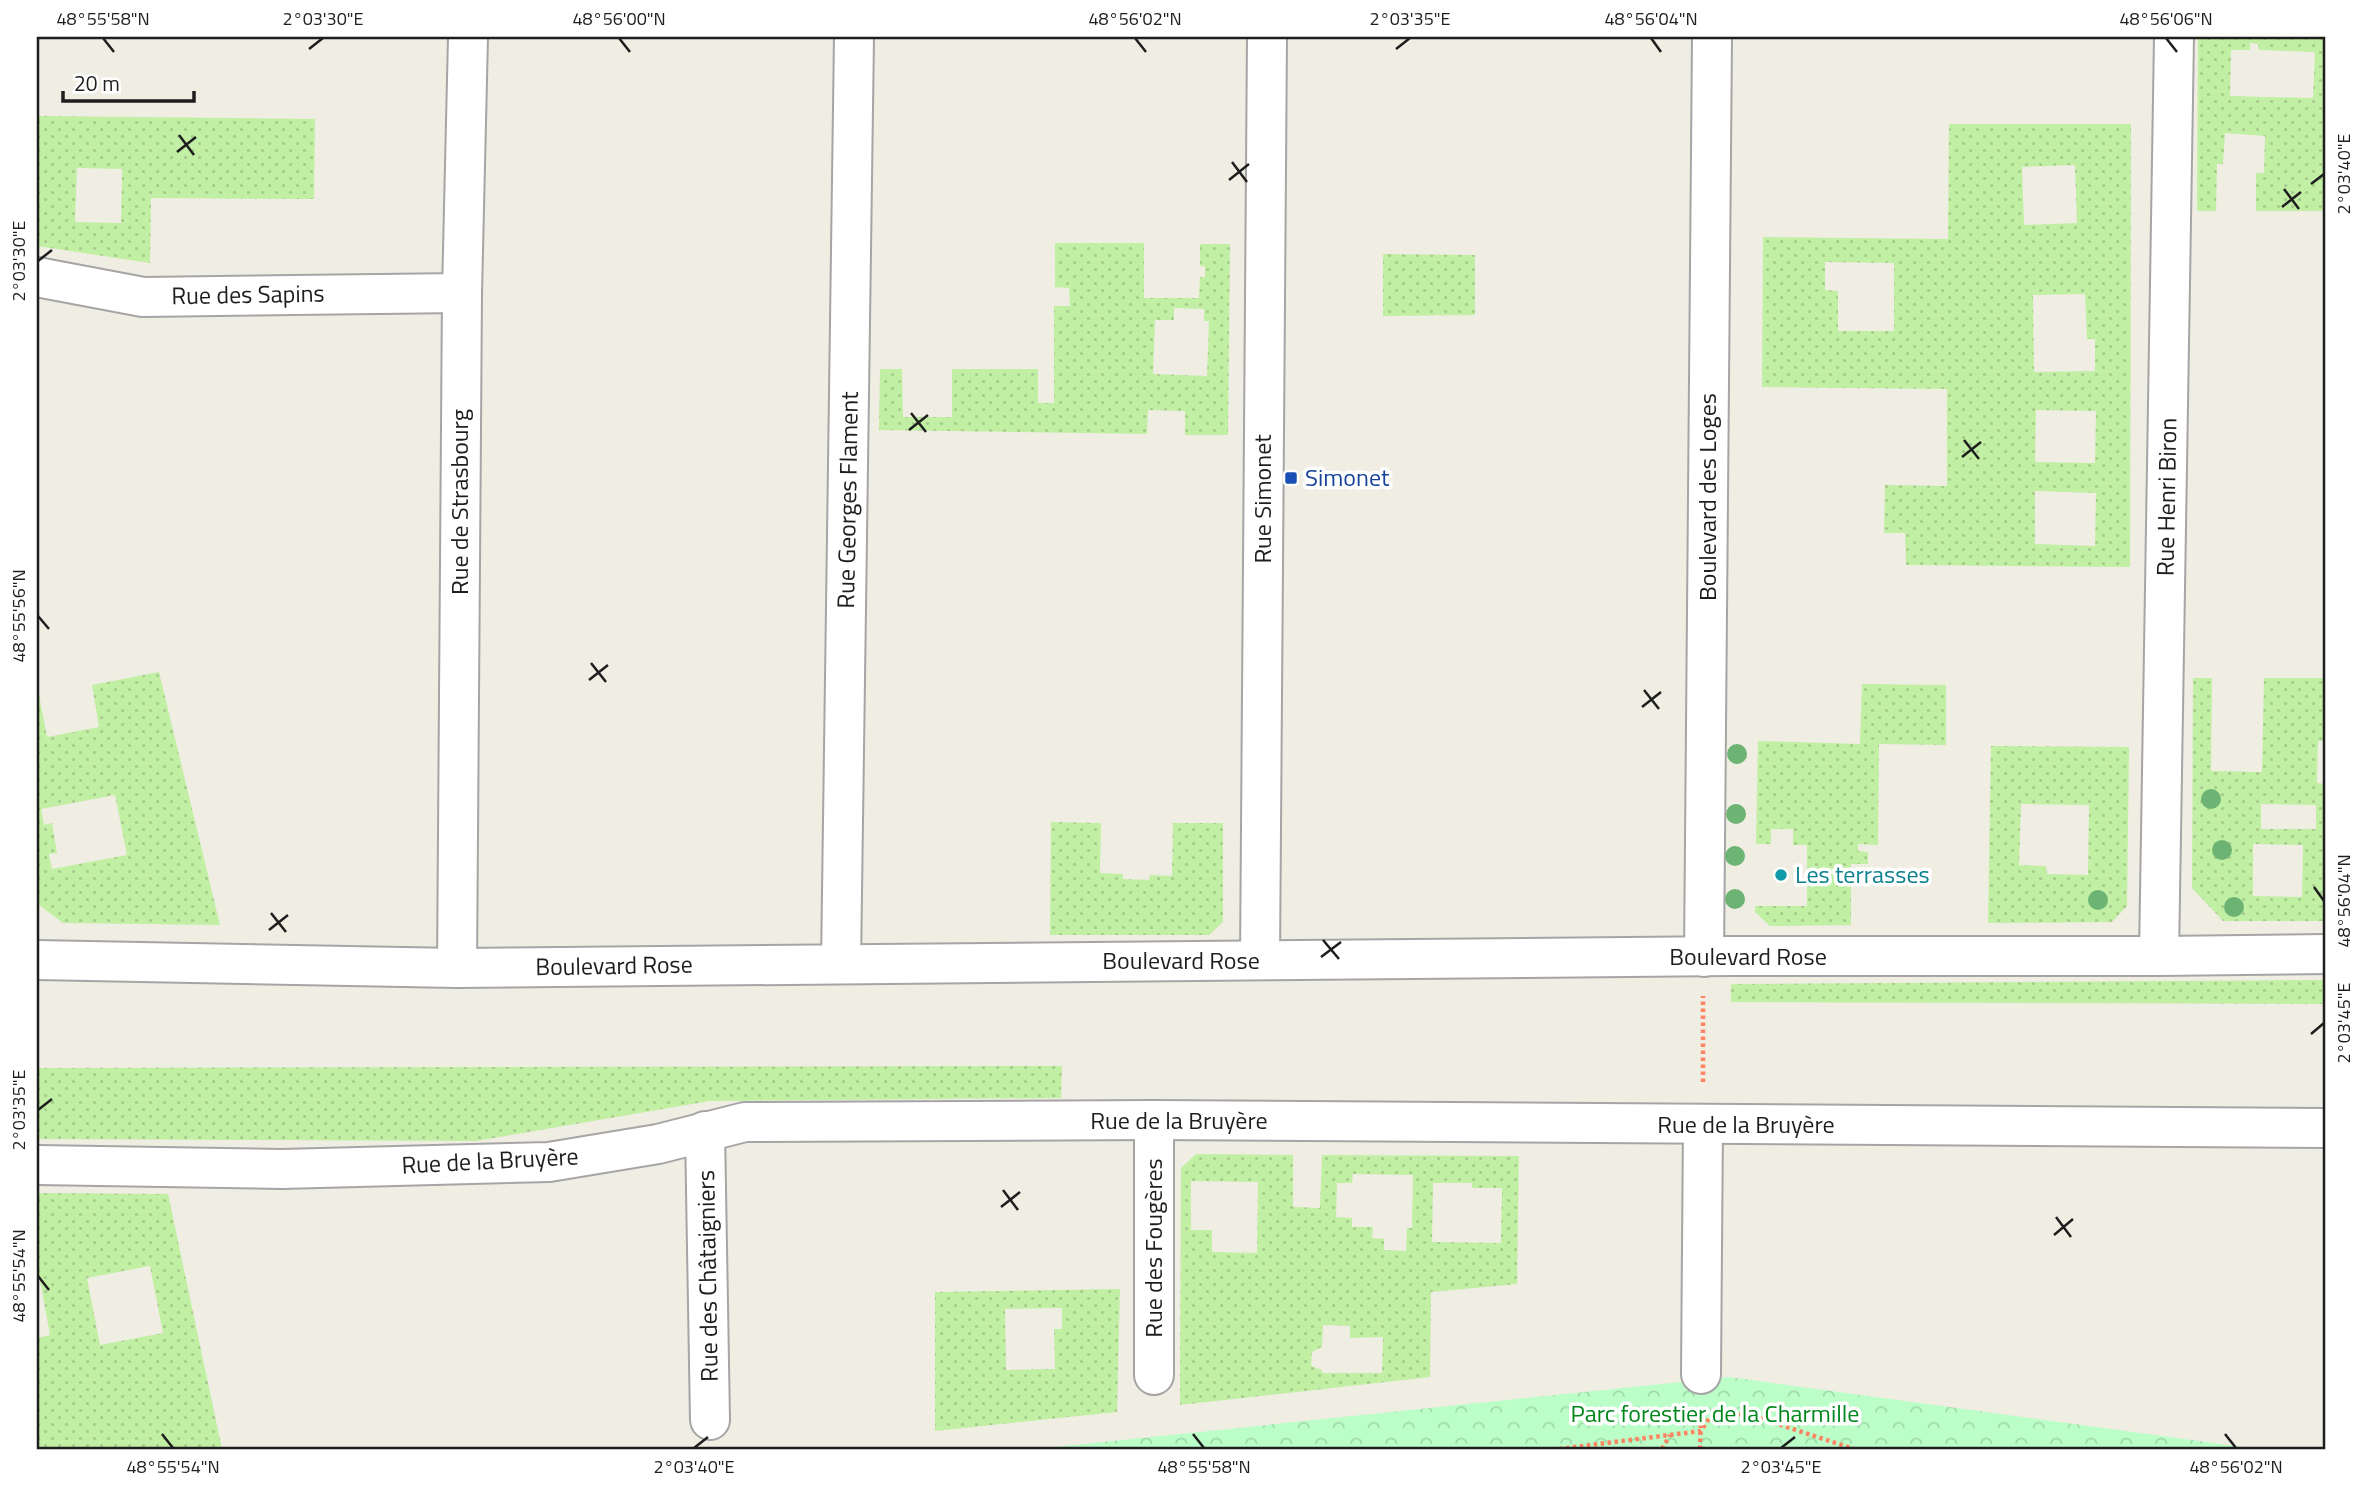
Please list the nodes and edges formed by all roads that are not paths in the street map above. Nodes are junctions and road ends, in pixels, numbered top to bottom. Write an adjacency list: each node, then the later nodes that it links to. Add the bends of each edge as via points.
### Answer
1 (468, 37): 7 (street, Rue de Strasbourg)
2 (854, 37): 13 (street, Rue Georges Flament)
3 (1266, 37): 12 (street, Rue Simonet)
4 (1712, 37): 10 (street, Boulevard des Loges)
5 (2174, 37): 9 (street, Rue Henri Biron)
6 (37, 277): 7 (street, Rue des Sapins, via 143,297)
7 (462, 293): 14 (street, Rue de Strasbourg)
8 (2326, 954): 9 (street, Boulevard Rose)
9 (2159, 956): 10 (street, Boulevard Rose)
10 (1704, 957): 12 (street, Boulevard Rose)
11 (37, 960): 14 (street, Boulevard Rose)
12 (1260, 960): 13 (street, Boulevard Rose)
13 (841, 964): 14 (street, Boulevard Rose)
14 (457, 968)
15 (1154, 1120): 16 (street, Rue de la Bruyère); 18 (street, Rue de la Bruyère, via 746,1122); 21 (street, Rue des Fougères)
16 (1703, 1125): 17 (street, Rue de la Bruyère); 20 (street)
17 (2326, 1128)
18 (705, 1131): 19 (street, Rue de la Bruyère, via 658,1144 549,1162 282,1169); 22 (street, Rue des Châtaigniers)
19 (37, 1166)
20 (1701, 1374)
21 (1154, 1375)
22 (710, 1420)

